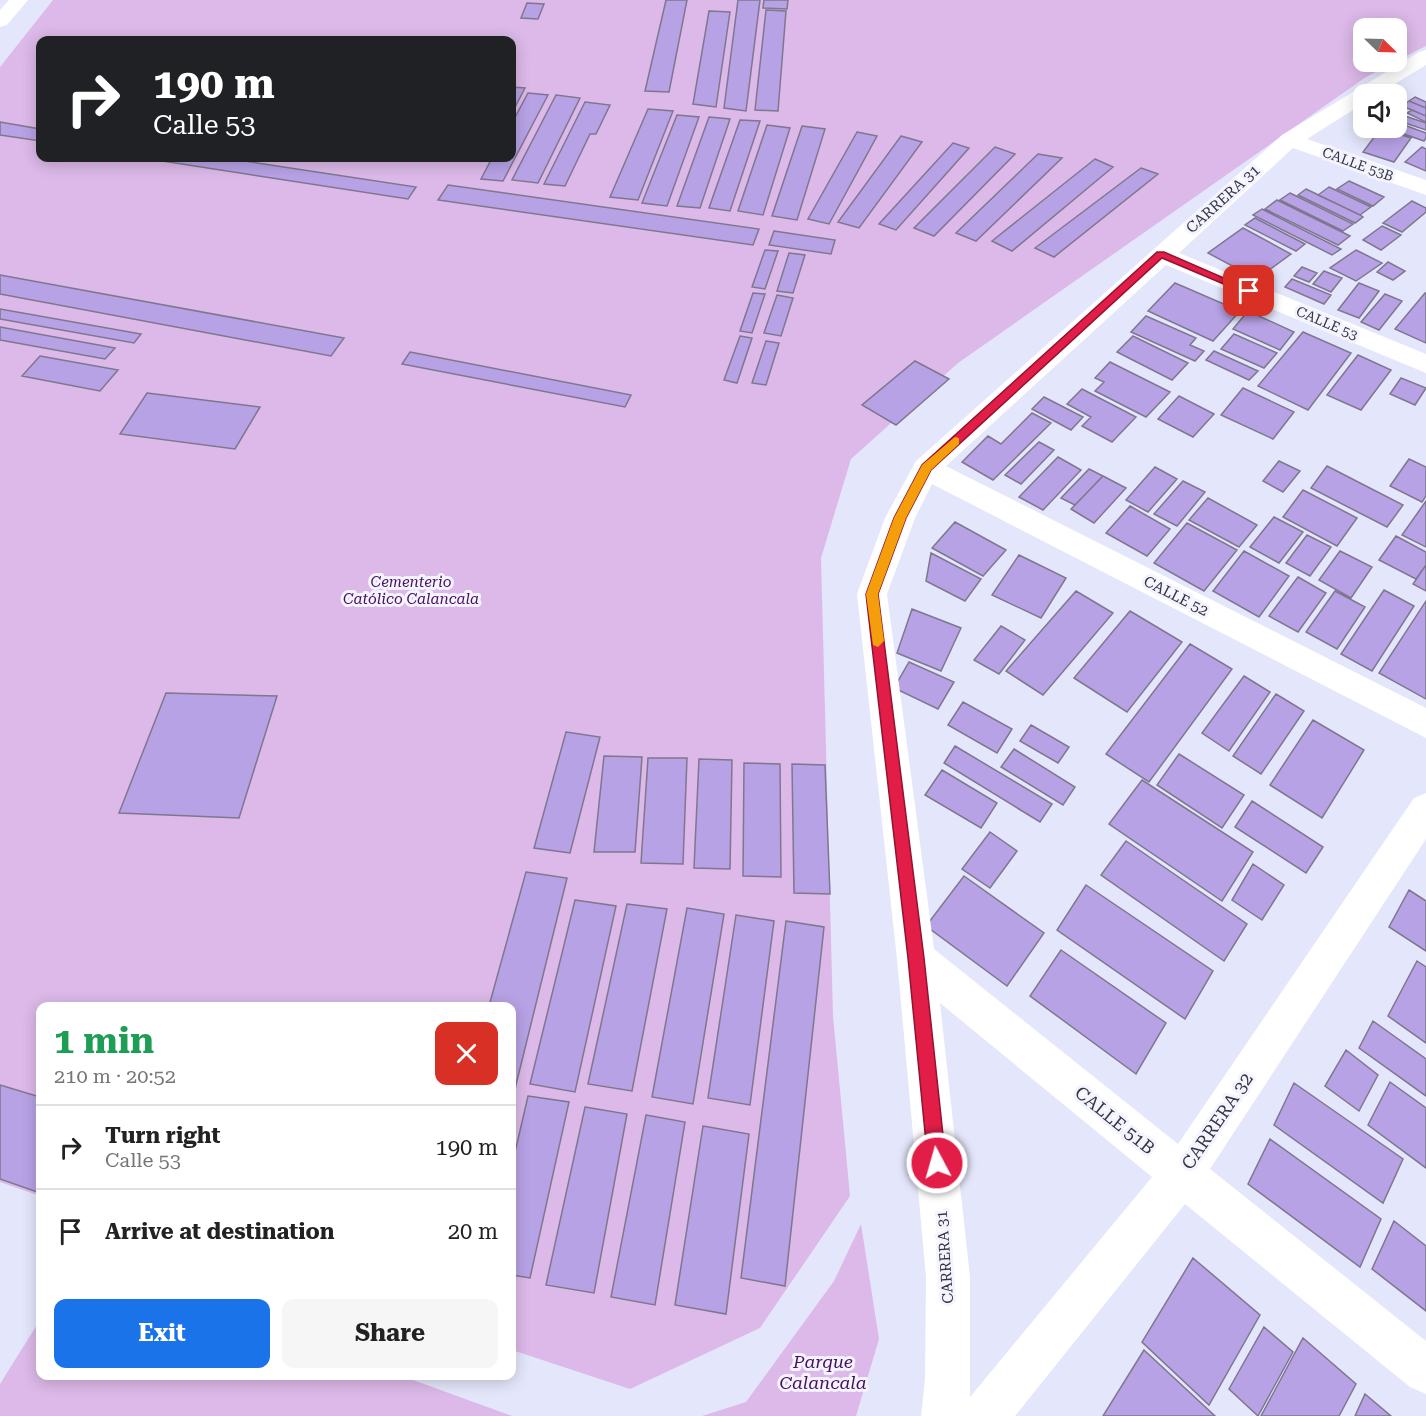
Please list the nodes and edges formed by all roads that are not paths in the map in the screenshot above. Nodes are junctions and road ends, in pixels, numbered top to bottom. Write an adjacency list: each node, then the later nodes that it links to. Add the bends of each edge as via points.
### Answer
1 (19, 0): 2 (street)
2 (0, 21)
3 (1426, 56): 4 (street, CARRERA 31)
4 (1290, 140): 5 (street, CALLE 53B); 6 (street, CARRERA 31)
5 (1426, 188)
6 (1161, 254): 7 (street, CALLE 53); 8 (street, CARRERA 31)
7 (1426, 364)
8 (926, 468): 9 (street, CALLE 52); 11 (street, CARRERA 31, via 900,518 872,594)
9 (1426, 724)
10 (1426, 809): 12 (street, CARRERA 32)
11 (916, 958): 12 (street, CALLE 51B); 14 (street, CARRERA 31, via 948,1277)
12 (1182, 1174): 13 (street, CALLE 51B); 15 (street, CARRERA 32)
13 (1426, 1371)
14 (945, 1416)
15 (985, 1416)

